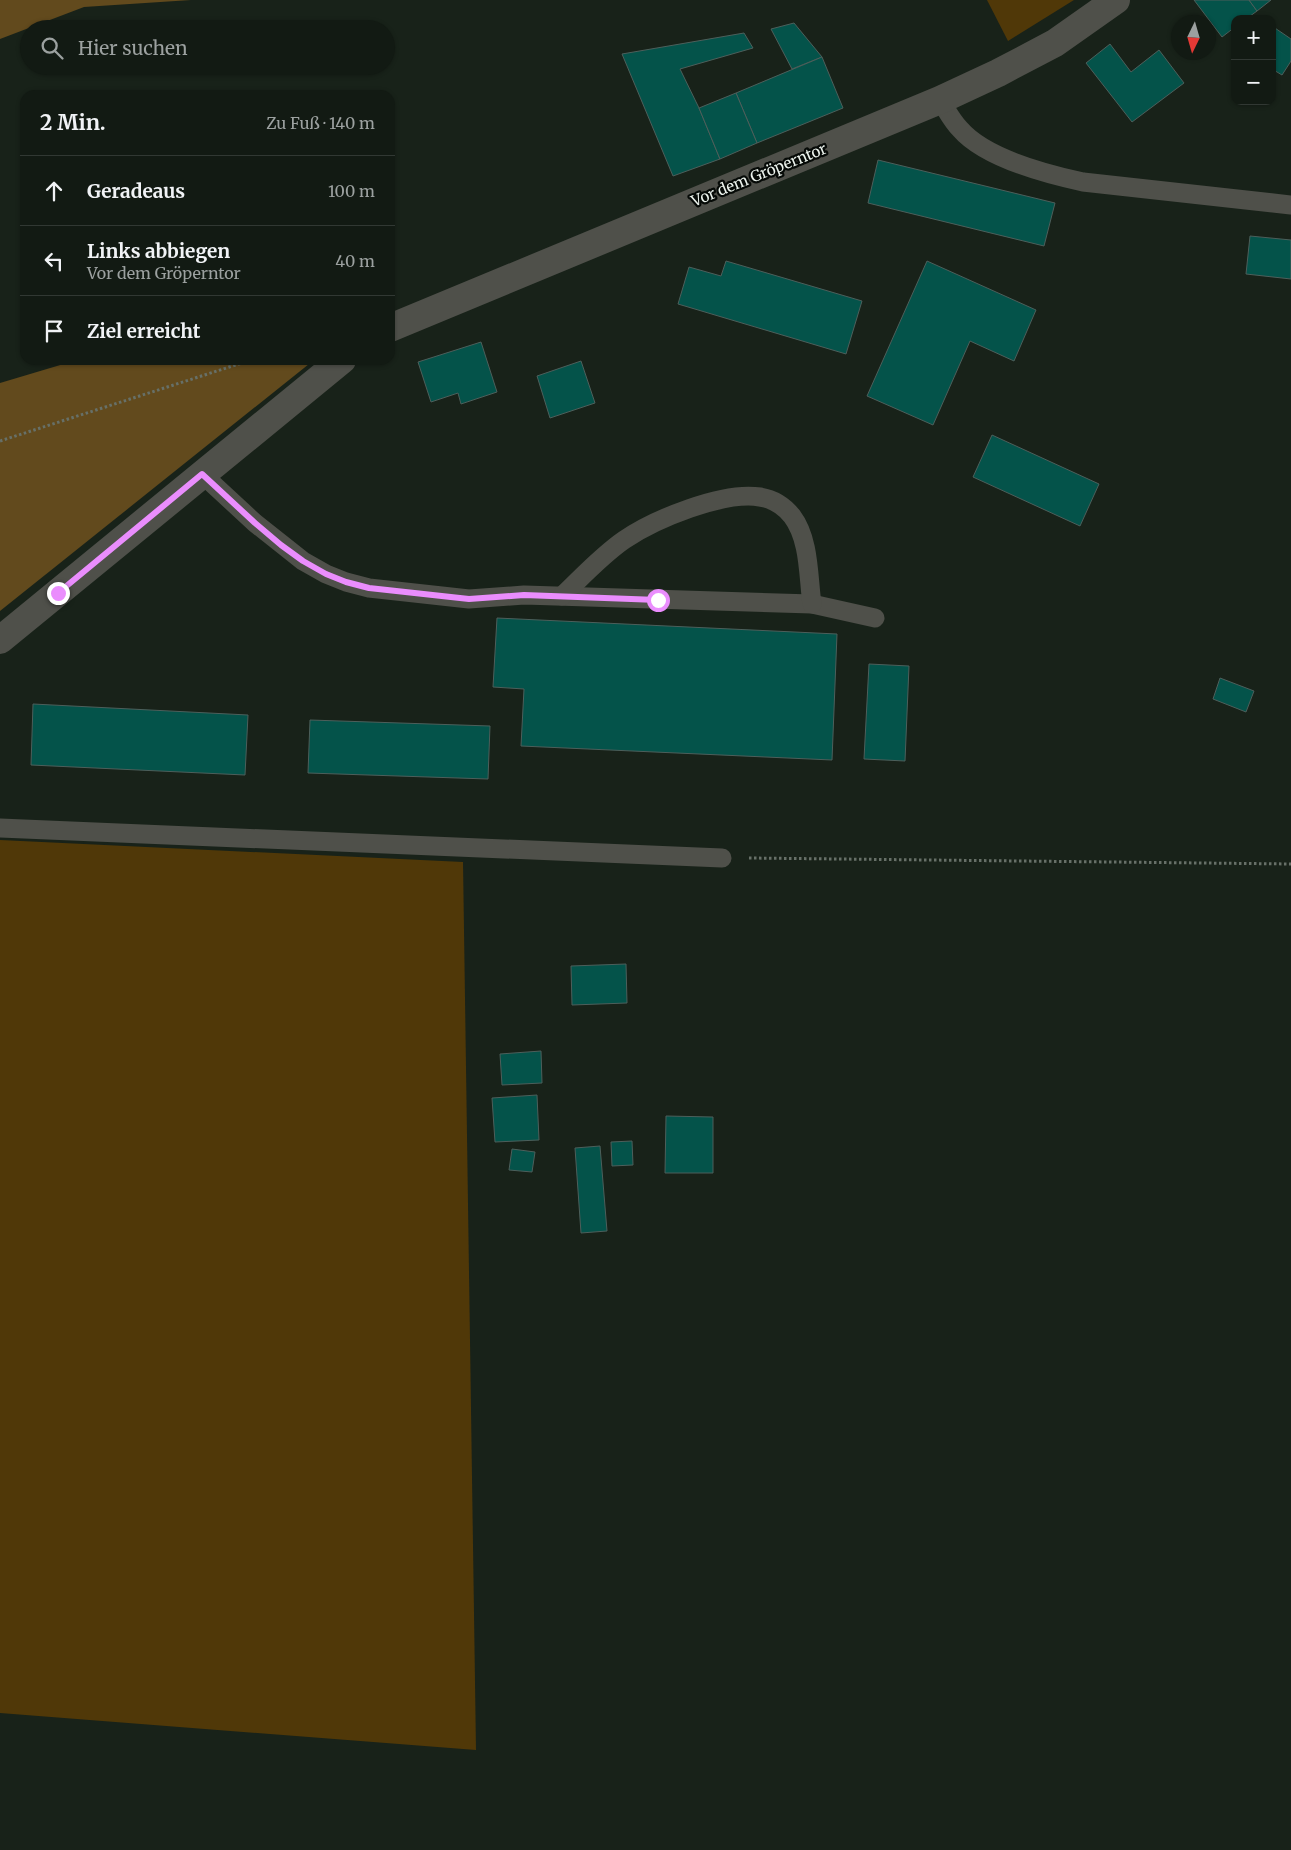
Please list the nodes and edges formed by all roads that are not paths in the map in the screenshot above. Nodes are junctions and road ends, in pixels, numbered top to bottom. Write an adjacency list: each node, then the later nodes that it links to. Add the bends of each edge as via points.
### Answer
1 (1116, 0): 2 (street, Vor dem Gröperntor, via 1055,42)
2 (940, 100): 3 (lane, via 960,129 972,139 1007,160 1055,176 1082,182); 4 (street, Vor dem Gröperntor)
3 (1291, 205)
4 (395, 326)
5 (336, 365): 6 (street)
6 (202, 474): 7 (lane, via 281,545 310,565 346,582 369,588 469,599); 10 (street)
7 (562, 596): 8 (lane); 8 (lane, via 606,554 641,530 706,503 746,496 775,501 797,524 804,540)
8 (812, 604): 9 (lane)
9 (875, 618)
10 (0, 640)
11 (0, 828): 12 (lane)
12 (722, 858)

